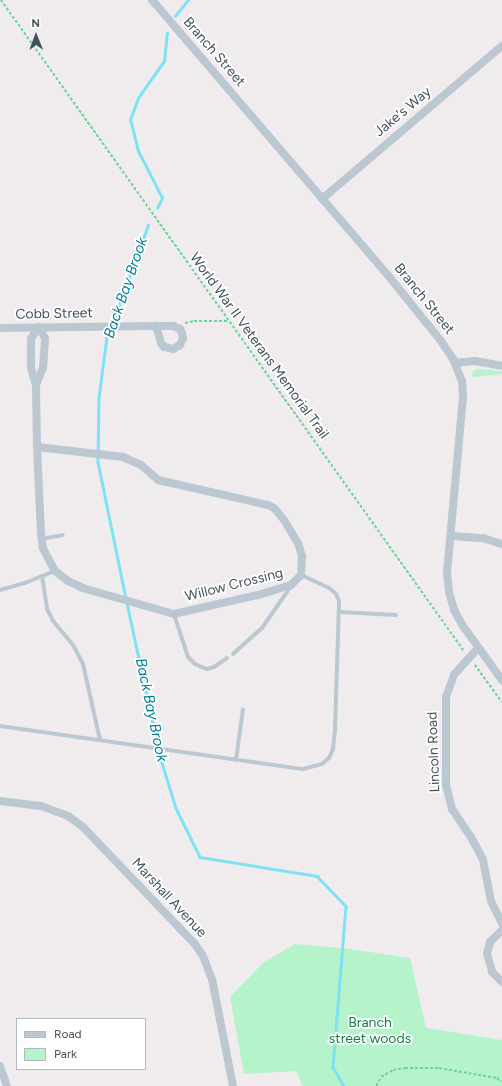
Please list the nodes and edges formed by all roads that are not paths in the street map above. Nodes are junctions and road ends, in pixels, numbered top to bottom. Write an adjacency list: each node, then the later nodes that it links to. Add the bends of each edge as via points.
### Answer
1 (152, 0): 3 (street, Branch Street)
2 (502, 46): 3 (street, Jake's Way)
3 (322, 199): 7 (street, Branch Street, via 391,279)
4 (156, 326): 4 (street, Cobb Street, via 173,326 181,331 183,338 180,345 171,349 164,347); 5 (street, Cobb Street)
5 (38, 327): 6 (street, Cobb Street); 9 (street, Willow Crossing, via 31,339 31,368); 9 (street, Willow Crossing, via 45,338 43,368)
6 (0, 328)
7 (455, 363): 8 (street, via 475,361); 12 (street, Branch Street, via 462,381 463,397)
8 (502, 366)
9 (36, 386): 10 (street, Willow Crossing)
10 (37, 447): 13 (street, Willow Crossing); 16 (street, Willow Crossing, via 123,456 141,465 158,480 268,505 274,508 298,543 302,556)
11 (63, 535): 13 (lane)
12 (451, 536): 14 (street, via 483,538); 23 (street, Branch Street, via 447,572 449,592 457,616)
13 (42, 539): 15 (street, Willow Crossing, via 43,548)
14 (502, 544)
15 (55, 570): 17 (lane); 21 (street, Willow Crossing, via 68,581 83,588)
16 (301, 575): 18 (street, Willow Crossing); 20 (lane, via 336,594)
17 (42, 576): 19 (lane); 29 (lane, via 47,609 53,621 73,645 83,664)
18 (291, 586): 21 (street, Willow Crossing, via 258,596); 24 (lane, via 262,628)
19 (0, 590)
20 (340, 612): 22 (lane); 30 (lane, via 335,730 333,749 329,758 322,764 302,769)
21 (174, 614): 25 (lane, via 188,657 195,664 207,668 214,667)
22 (396, 616)
23 (478, 648): 26 (street, Branch Street); 32 (street, Lincoln Road, via 454,675 446,698 446,786 452,809 483,860 491,901)
24 (233, 654)
25 (227, 658)
26 (502, 680)
27 (243, 709): 30 (lane)
28 (0, 726): 29 (lane)
29 (100, 740): 30 (lane)
30 (236, 760)
31 (0, 801): 37 (street, Marshall Avenue, via 40,806 68,816 83,827 195,944 212,979)
32 (502, 924)
33 (502, 930): 34 (street, via 490,942 487,954 492,972)
34 (502, 982)
35 (0, 1066): 36 (street)
36 (7, 1086)
37 (232, 1086)

